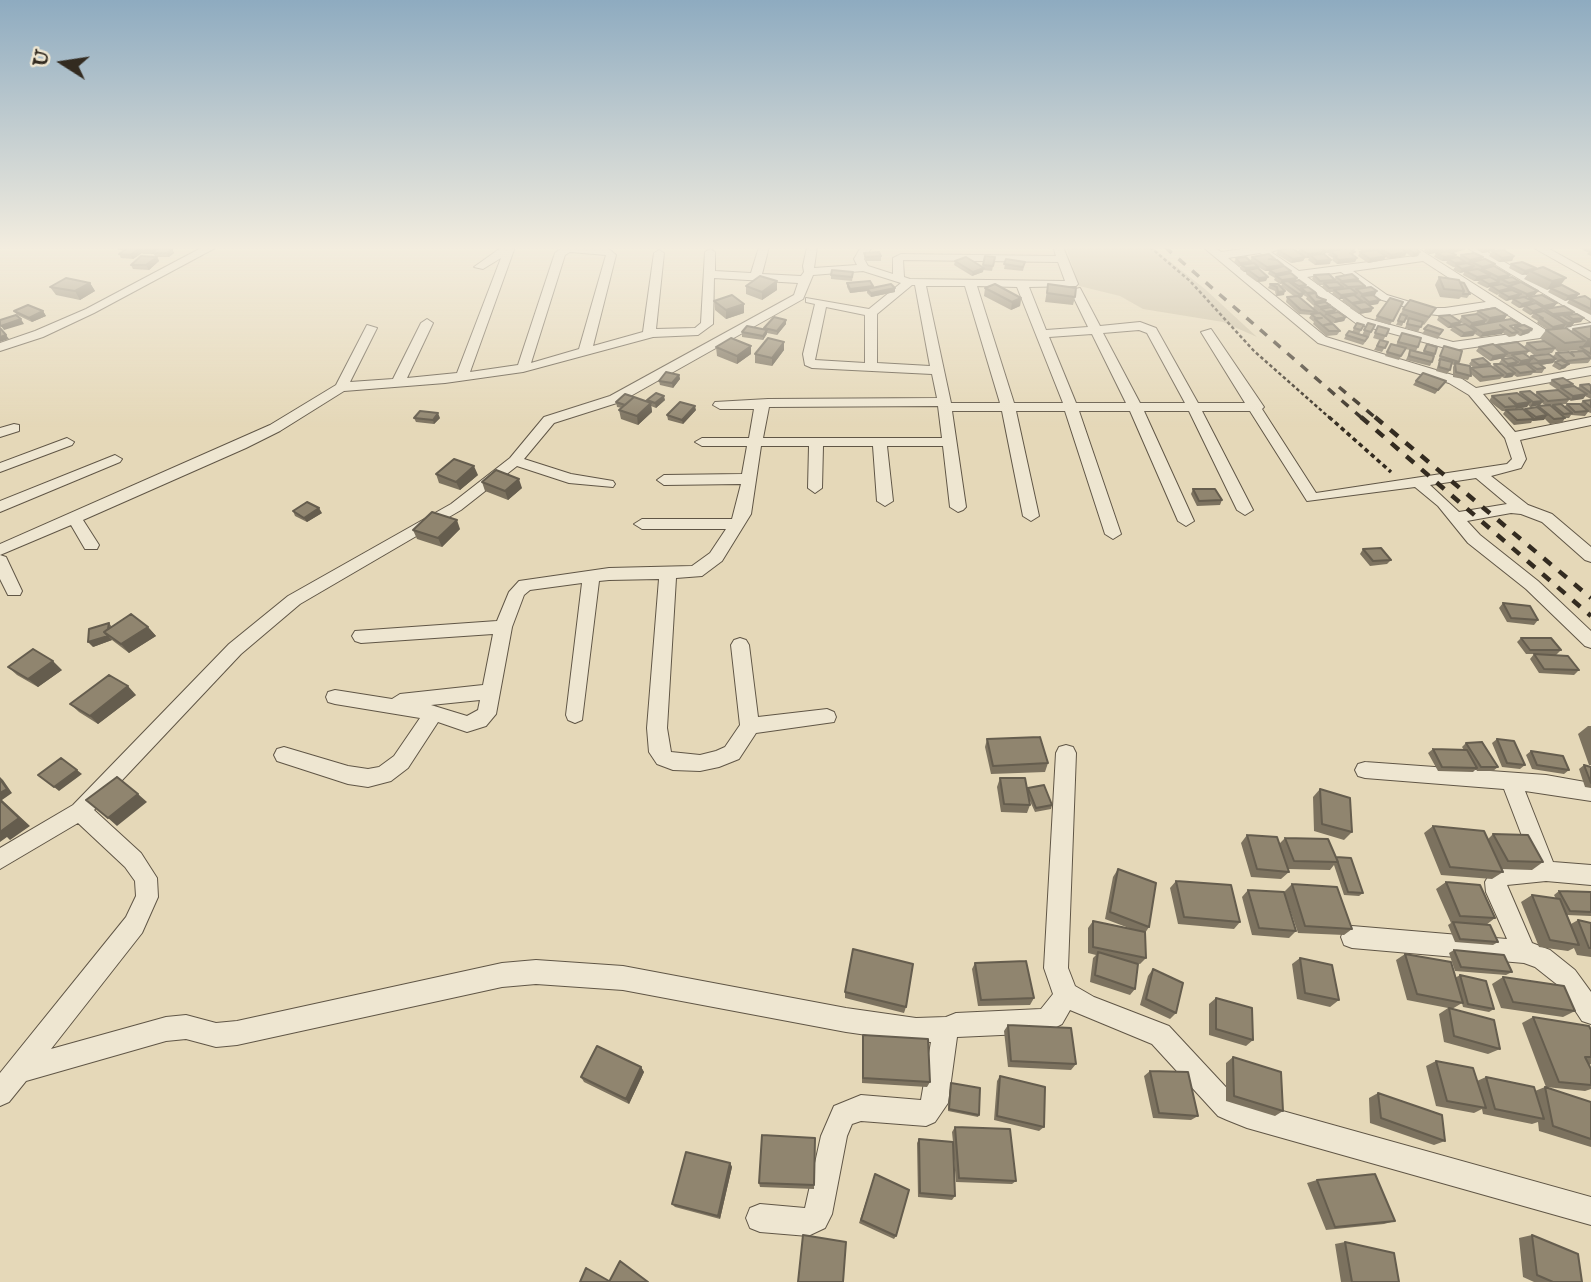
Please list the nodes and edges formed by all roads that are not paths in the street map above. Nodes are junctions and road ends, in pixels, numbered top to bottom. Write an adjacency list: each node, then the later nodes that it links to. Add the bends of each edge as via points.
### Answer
1 (98, 307): 31 (street)
2 (487, 307): 37 (street)
3 (542, 307): 34 (street)
4 (596, 307): 32 (street)
5 (652, 307): 28 (street)
6 (707, 307): 28 (street, via 705,328)
7 (781, 307): 58 (street, via 615,398 549,420)
8 (820, 307): 33 (street, via 809,362)
9 (840, 307): 21 (street)
10 (878, 307): 21 (street)
11 (917, 307): 35 (street)
12 (977, 307): 45 (street)
13 (1031, 307): 29 (street)
14 (1084, 307): 26 (street)
15 (1281, 307): 40 (street, via 1322,340 1454,380)
16 (1341, 307): 30 (street, via 1361,321 1453,346)
17 (1413, 307): 18 (street, via 1429,312)
18 (1476, 307)
19 (1505, 307): 30 (street)
20 (1572, 307): 22 (street)
21 (871, 313): 33 (street)
22 (1591, 318)
23 (427, 323): 38 (street)
24 (1591, 327): 30 (street)
25 (372, 328): 39 (street)
26 (1095, 329): 29 (street); 46 (street); 48 (street, via 1140,326 1152,331)
27 (1208, 332): 47 (street)
28 (649, 334): 32 (street)
29 (1042, 334): 44 (street)
30 (1545, 334)
31 (0, 347)
32 (584, 351): 34 (street)
33 (871, 367): 35 (street)
34 (523, 368): 37 (street)
35 (937, 370): 41 (street)
36 (1591, 371): 40 (street)
37 (461, 377): 38 (street)
38 (398, 383): 39 (street)
39 (341, 387): 72 (street, via 241,445)
40 (1474, 391): 50 (street)
41 (945, 404): 43 (street); 45 (street); 56 (street)
42 (720, 405): 43 (street)
43 (761, 405): 53 (street)
44 (1070, 405): 45 (street); 46 (street); 77 (street)
45 (1008, 406): 71 (street)
46 (1135, 407): 48 (street); 74 (street)
47 (1257, 407): 48 (street); 64 (street, via 1312,498)
48 (1195, 408): 70 (street)
49 (1591, 421): 50 (street)
50 (1512, 437): 60 (street, via 1519,459 1516,465)
51 (67, 442): 59 (street)
52 (702, 442): 53 (street)
53 (755, 442): 54 (street); 61 (street)
54 (816, 442): 55 (street); 65 (street)
55 (880, 442): 56 (street); 66 (street)
56 (950, 442): 68 (street)
57 (115, 459): 67 (street)
58 (515, 461): 63 (street); 101 (street, via 456,507 294,600 267,621 234,649)
59 (0, 468)
60 (1484, 477): 64 (street); 69 (street)
61 (748, 479): 62 (street); 76 (street)
62 (664, 480)
63 (608, 484)
64 (1416, 485): 73 (street, via 1443,503)
65 (815, 488)
66 (885, 501)
67 (0, 507)
68 (958, 507)
69 (1523, 509): 73 (street); 80 (street, via 1547,518)
70 (1245, 510)
71 (1031, 516)
72 (74, 518): 78 (street); 79 (street)
73 (1455, 518): 87 (street, via 1474,540)
74 (1186, 521)
75 (642, 524): 76 (street)
76 (737, 524): 82 (street, via 710,563 696,572)
77 (1113, 534)
78 (91, 545)
79 (0, 550)
80 (1591, 556)
81 (0, 561): 84 (street)
82 (668, 572): 83 (street); 95 (street, via 659,752 673,762 719,759 732,753)
83 (592, 576): 85 (street, via 525,586 517,592); 93 (street)
84 (14, 591)
85 (503, 627): 86 (street); 89 (street)
86 (361, 636)
87 (1591, 641)
88 (740, 645): 95 (street)
89 (492, 691): 91 (street); 92 (street, via 487,714 479,721 467,724)
90 (335, 697): 91 (street)
91 (376, 704): 92 (street)
92 (434, 713): 97 (street, via 401,762 384,775 348,775)
93 (575, 715)
94 (827, 717): 95 (street)
95 (750, 726)
96 (1066, 753): 107 (street, via 1056,968)
97 (284, 755)
98 (1365, 770): 99 (street)
99 (1511, 782): 100 (street); 103 (street)
100 (1591, 792)
101 (80, 811): 102 (street); 110 (street, via 133,860 146,878 147,897 134,925)
102 (0, 859)
103 (1546, 871): 104 (street); 106 (street, via 1501,875 1496,882)
104 (1591, 875)
105 (1352, 937): 106 (street)
106 (1524, 952): 108 (street, via 1542,958 1567,978)
107 (1067, 995): 109 (street, via 1045,1021 957,1025); 112 (street, via 1160,1035 1227,1107)
108 (1591, 1012)
109 (948, 1030): 110 (street, via 846,1020 623,978 536,972 502,975 237,1033 166,1029); 113 (street, via 935,1103 926,1113 861,1108 843,1115 815,1218 808,1222)
110 (19, 1070): 111 (street)
111 (0, 1093)
112 (1591, 1211)
113 (760, 1218)

